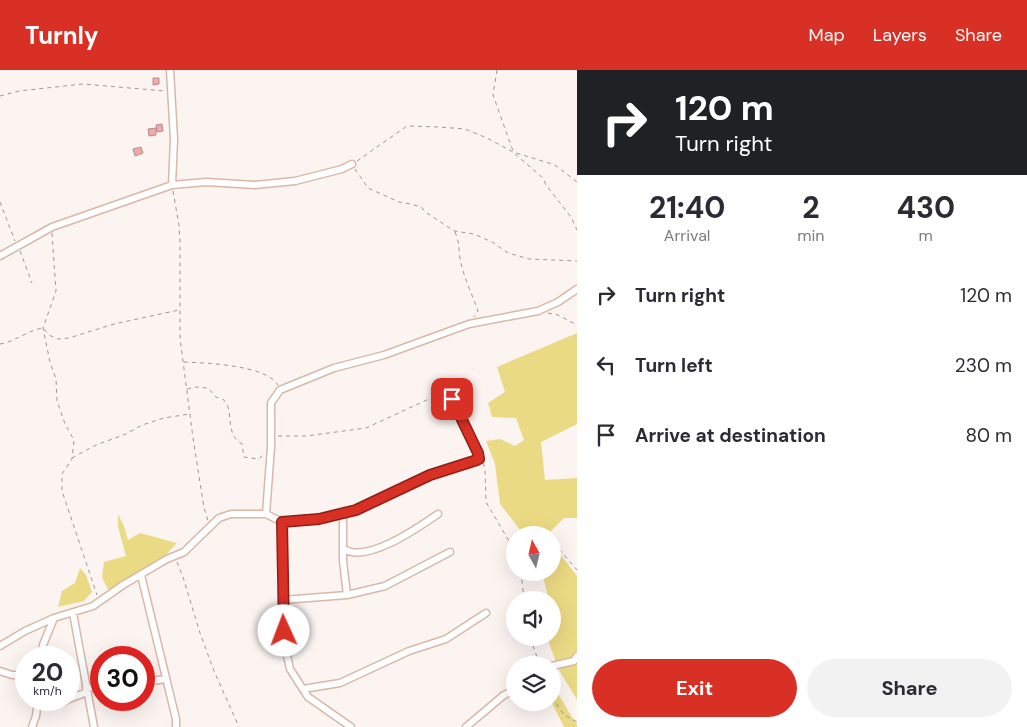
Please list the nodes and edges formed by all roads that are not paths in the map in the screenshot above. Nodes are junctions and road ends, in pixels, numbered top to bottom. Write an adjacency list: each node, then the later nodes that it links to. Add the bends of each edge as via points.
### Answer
1 (170, 70): 3 (street, via 174,139)
2 (352, 164): 3 (street, via 295,181 255,186 206,182)
3 (172, 185): 4 (street, via 52,227)
4 (0, 256)
5 (577, 289): 8 (street, via 538,311 469,324 384,355 334,368 280,390 271,404)
6 (452, 399): 7 (street, via 479,455 477,460 430,475)
7 (344, 513): 10 (street); 11 (street)
8 (266, 514): 10 (street); 13 (street, via 225,515 184,552)
9 (438, 514): 11 (street, via 404,536 373,550 353,554)
10 (282, 522): 15 (street)
11 (344, 550): 14 (street)
12 (450, 552): 14 (street, via 385,586)
13 (141, 576): 16 (street, via 93,606); 25 (street)
14 (347, 595): 15 (street)
15 (283, 600): 28 (street, via 284,642 290,669)
16 (73, 613): 18 (street); 29 (street)
17 (486, 613): 28 (street, via 446,639 409,651 340,683)
18 (54, 618): 19 (street); 20 (street)
19 (0, 646)
20 (43, 646)
21 (577, 656): 22 (street, via 574,661)
22 (561, 664)
23 (0, 671): 24 (street)
24 (15, 674)
25 (166, 679): 26 (street); 35 (street)
26 (155, 680)
27 (90, 689): 29 (street)
28 (303, 689): 36 (street, via 308,697)
29 (86, 690): 30 (street); 34 (street)
30 (80, 693)
31 (506, 694): 37 (street)
32 (37, 711): 33 (street)
33 (32, 727)
34 (94, 727)
35 (176, 727)
36 (351, 727)
37 (466, 727)

